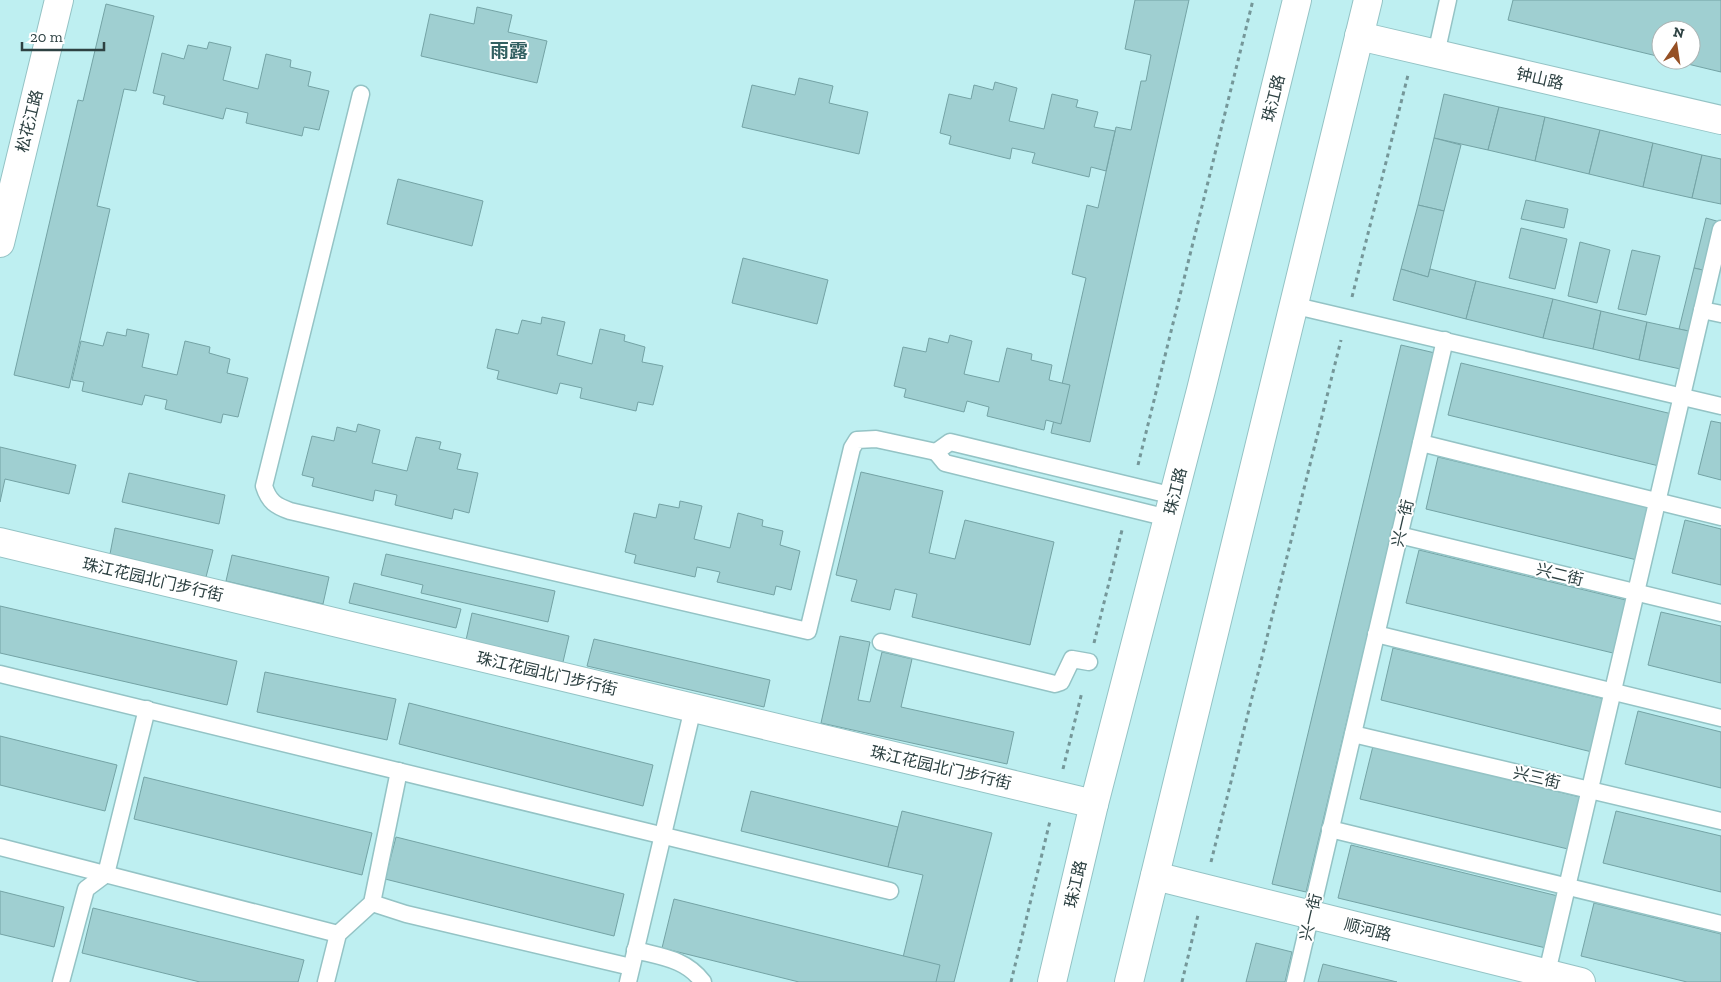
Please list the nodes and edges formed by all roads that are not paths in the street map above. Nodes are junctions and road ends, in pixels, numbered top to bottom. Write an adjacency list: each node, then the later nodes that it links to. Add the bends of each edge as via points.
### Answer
1 (43, 0): 10 (street, 松花江路)
2 (59, 0): 12 (street, 松花江路)
3 (1297, 0): 22 (street, 珠江路)
4 (1368, 0): 6 (street)
5 (1448, 0): 7 (lane)
6 (1359, 36): 7 (street, 钟山路); 13 (street)
7 (1425, 51): 9 (street, 钟山路)
8 (361, 94): 20 (lane, via 264,486 268,498 276,506 290,512 808,630 852,448 857,440 876,439)
9 (1721, 120)
10 (0, 175)
11 (1721, 229): 14 (lane)
12 (0, 243)
13 (1292, 305): 16 (lane); 45 (street)
14 (1702, 310): 15 (lane); 17 (lane)
15 (1721, 314)
16 (1445, 340): 17 (lane); 19 (lane, 兴一街)
17 (1682, 397): 18 (lane); 21 (lane)
18 (1721, 406)
19 (1421, 443): 21 (lane); 24 (lane, 兴一街)
20 (936, 452): 22 (lane, via 945,463); 22 (lane, via 950,442)
21 (1657, 502): 23 (lane); 26 (lane)
22 (1171, 507): 39 (street, 珠江路)
23 (1721, 517)
24 (1399, 535): 26 (lane, 兴二街); 28 (lane, 兴一街)
25 (0, 542): 33 (street, 珠江花园北门步行街)
26 (1636, 592): 27 (lane, 兴二街); 32 (lane)
27 (1721, 612)
28 (1376, 634): 32 (lane); 36 (lane, 兴一街)
29 (881, 642): 30 (lane, via 1055,684 1061,682 1072,659)
30 (1089, 662)
31 (0, 674): 34 (lane)
32 (1612, 691): 35 (lane); 38 (lane)
33 (693, 708): 39 (street, 珠江花园北门步行街); 42 (lane)
34 (147, 709): 37 (lane); 44 (lane)
35 (1721, 718)
36 (1353, 734): 38 (lane, 兴三街); 41 (lane, 兴一街)
37 (399, 771): 42 (lane); 48 (lane)
38 (1589, 790): 40 (lane, 兴三街); 46 (lane)
39 (1094, 804): 58 (street, 珠江路)
40 (1721, 820)
41 (1330, 829): 46 (lane); 49 (lane, 兴一街)
42 (662, 835): 47 (lane); 52 (lane)
43 (0, 847): 44 (lane)
44 (106, 874): 51 (lane); 55 (lane, via 86,889)
45 (1155, 876): 49 (street, 顺河路); 59 (street)
46 (1567, 886): 50 (lane); 54 (lane)
47 (890, 891)
48 (372, 903): 51 (lane); 53 (lane)
49 (1310, 915): 54 (street, 顺河路); 60 (lane, 兴一街)
50 (1721, 924)
51 (338, 934): 56 (lane)
52 (635, 950): 53 (lane); 57 (lane, via 681,962 695,971)
53 (629, 975)
54 (1545, 978): 61 (street, 顺河路)
55 (61, 982)
56 (326, 982)
57 (703, 982)
58 (1052, 982)
59 (1129, 982)
60 (1294, 982)
61 (1580, 982)

